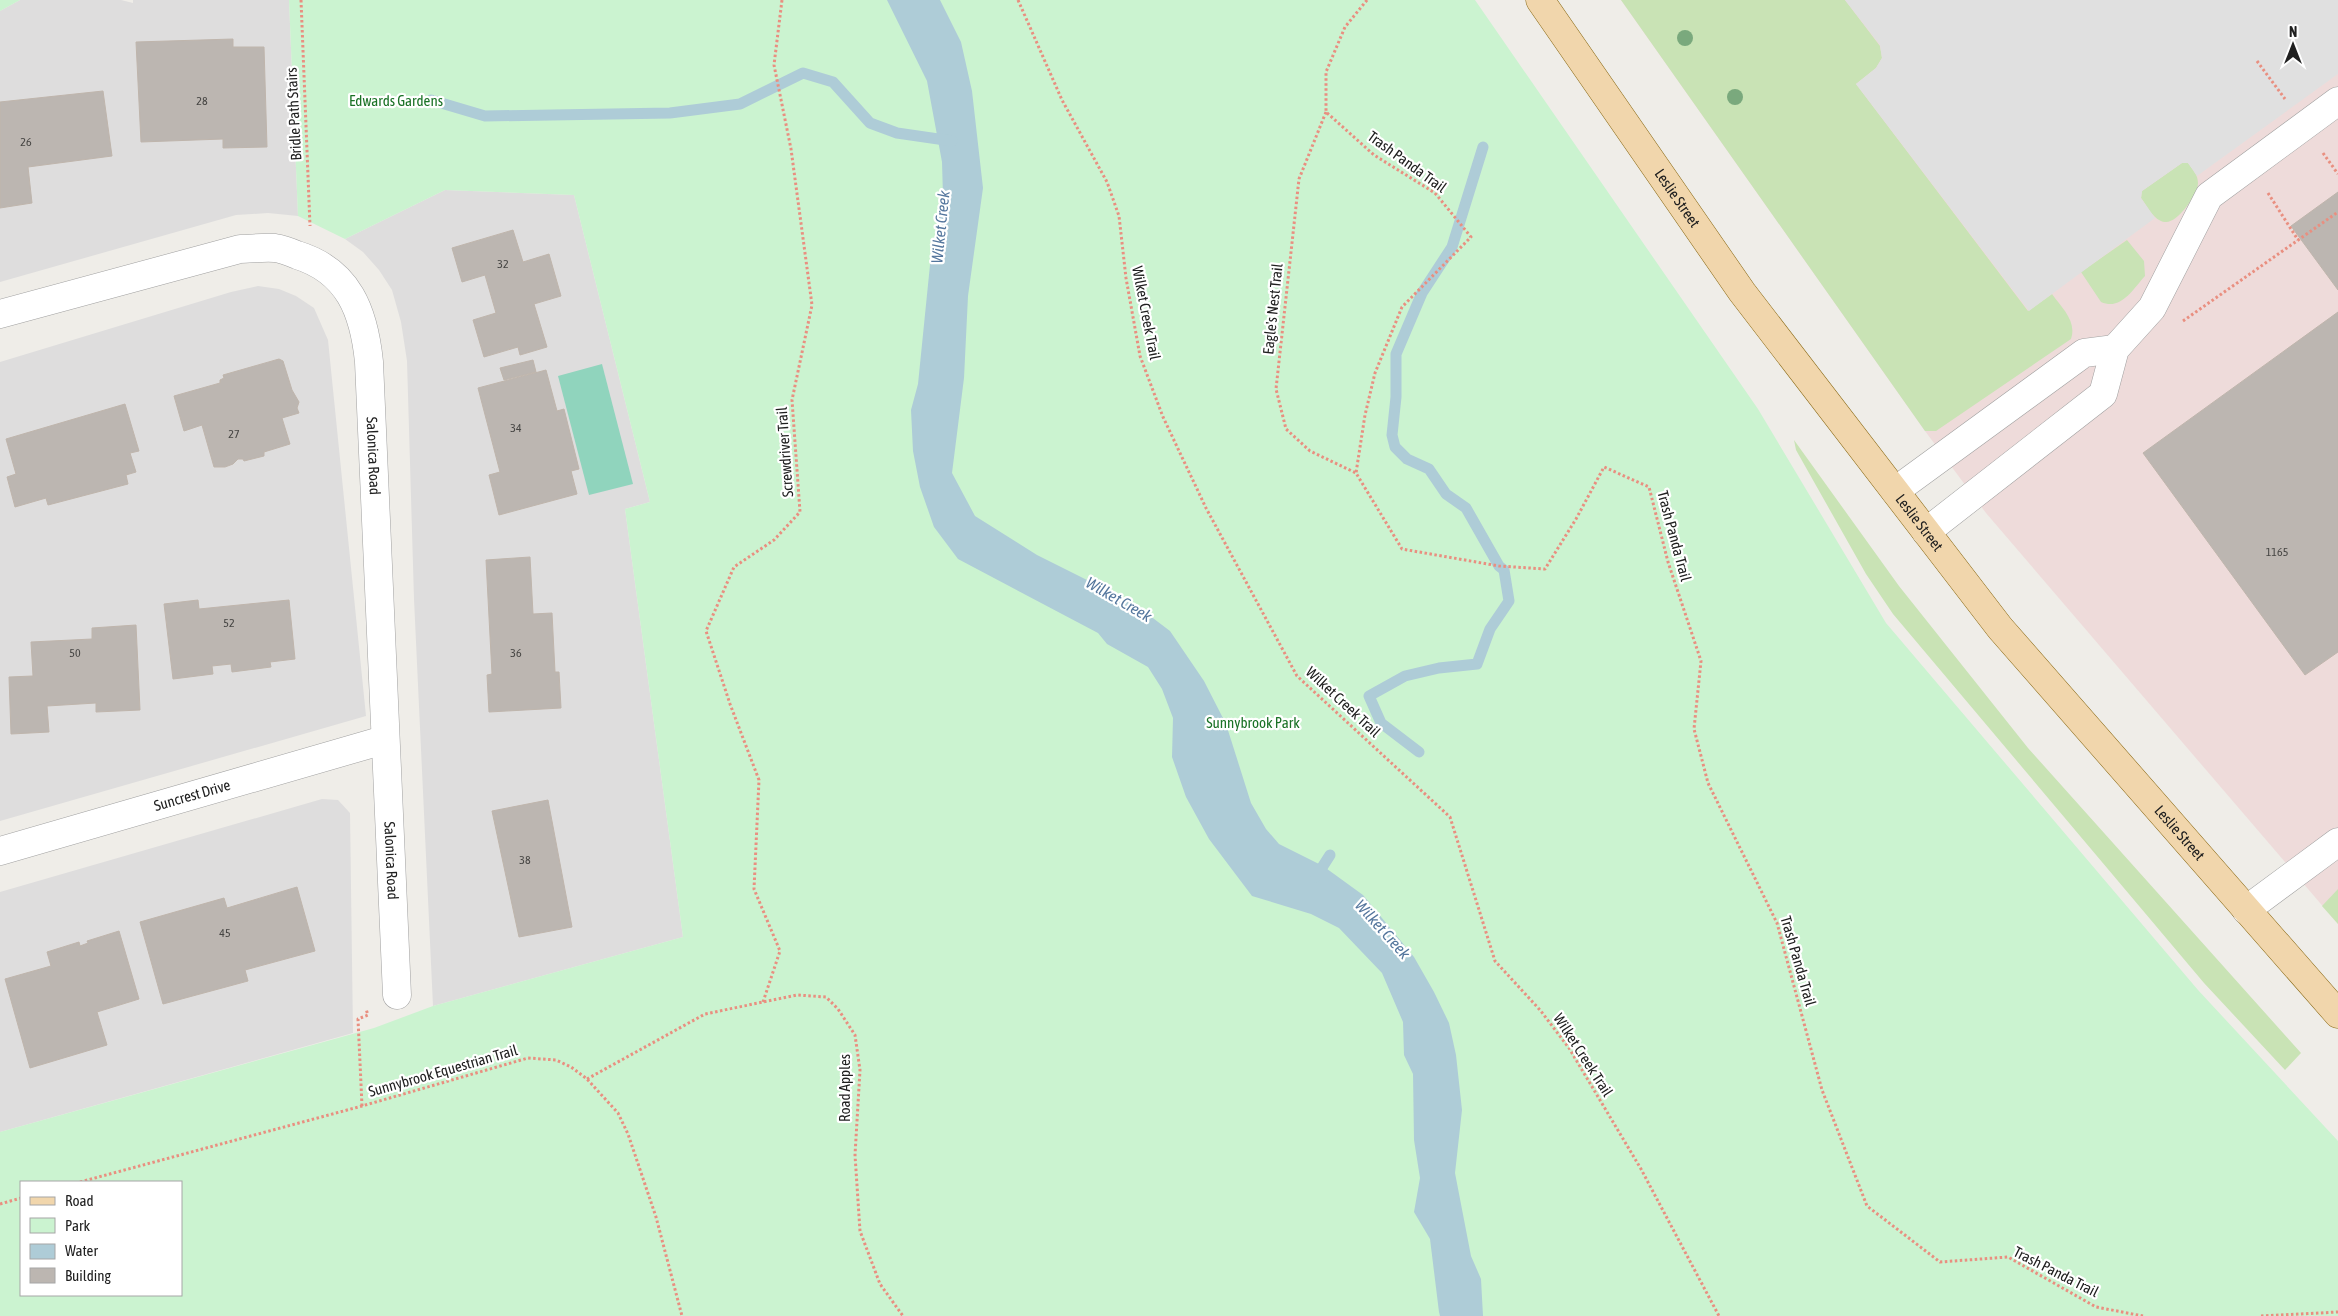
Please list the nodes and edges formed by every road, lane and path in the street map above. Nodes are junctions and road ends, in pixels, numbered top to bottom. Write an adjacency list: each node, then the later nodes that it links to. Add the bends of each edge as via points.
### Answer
1 (301, 0): 12 (path, Bridle Path Stairs)
2 (782, 0): 25 (path, Screwdriver Trail, via 774,65 791,149 812,305 792,400 800,512 774,540 734,567 706,631 759,780 754,889 780,951)
3 (1018, 0): 36 (path, Wilket Creek Trail, via 1062,100 1107,182 1120,216 1126,278 1140,356 1163,417 1206,508 1297,676 1450,817 1495,961 1540,1010 1568,1048 1641,1169)
4 (1367, 0): 7 (path, via 1345,27 1326,72)
5 (1540, 0): 18 (main road, Leslie Street, via 1742,292)
6 (2338, 101): 16 (street, via 2209,196 2152,308)
7 (1326, 112): 17 (path, Eagle's Nest Trail, via 1300,179 1276,389 1286,429 1310,451); 17 (path, Trash Panda Trail, via 1374,155 1435,193 1472,236 1402,307 1375,373)
8 (2327, 159): 9 (path)
9 (2338, 174)
10 (2264, 186): 13 (path)
11 (2338, 212): 13 (path)
12 (310, 227)
13 (2298, 240): 15 (path)
14 (0, 314): 20 (street, Salonica Road, via 240,249 276,248 310,258 333,272 354,300 366,332)
15 (2178, 325)
16 (2115, 349): 18 (street, via 2084,353); 19 (street, via 2103,394)
17 (1356, 473): 37 (path, Trash Panda Trail, via 1402,549 1499,566 1545,569 1604,467 1649,487 1668,562 1701,661 1694,729 1708,784 1777,923 1822,1090 1867,1206 1940,1262 2008,1257 2096,1307)
18 (1895, 491): 19 (main road, Leslie Street)
19 (1926, 532): 23 (main road, Leslie Street, via 2000,628)
20 (384, 740): 22 (street, Suncrest Drive); 24 (street, Salonica Road)
21 (2338, 842): 23 (street)
22 (0, 851)
23 (2246, 910): 27 (main road, Leslie Street)
24 (397, 994)
25 (762, 1002): 28 (path, Road Apples, via 705,1014); 35 (path, Road Apples, via 797,995 826,997 838,1008 855,1035 860,1070 855,1155 860,1231 880,1284)
26 (364, 1004): 29 (path, via 368,1015 358,1019)
27 (2338, 1014)
28 (587, 1078): 29 (path, Sunnybrook Equestrian Trail, via 556,1060 528,1058); 34 (path, Sunnybrook Equestrian Trail, via 618,1113 628,1134 656,1217)
29 (362, 1106): 30 (path, Sunnybrook Equestrian Trail)
30 (84, 1181)
31 (20, 1198): 32 (path)
32 (0, 1204)
33 (2338, 1312): 38 (path)
34 (682, 1316)
35 (903, 1316)
36 (1719, 1316)
37 (2143, 1316)
38 (2261, 1316)

